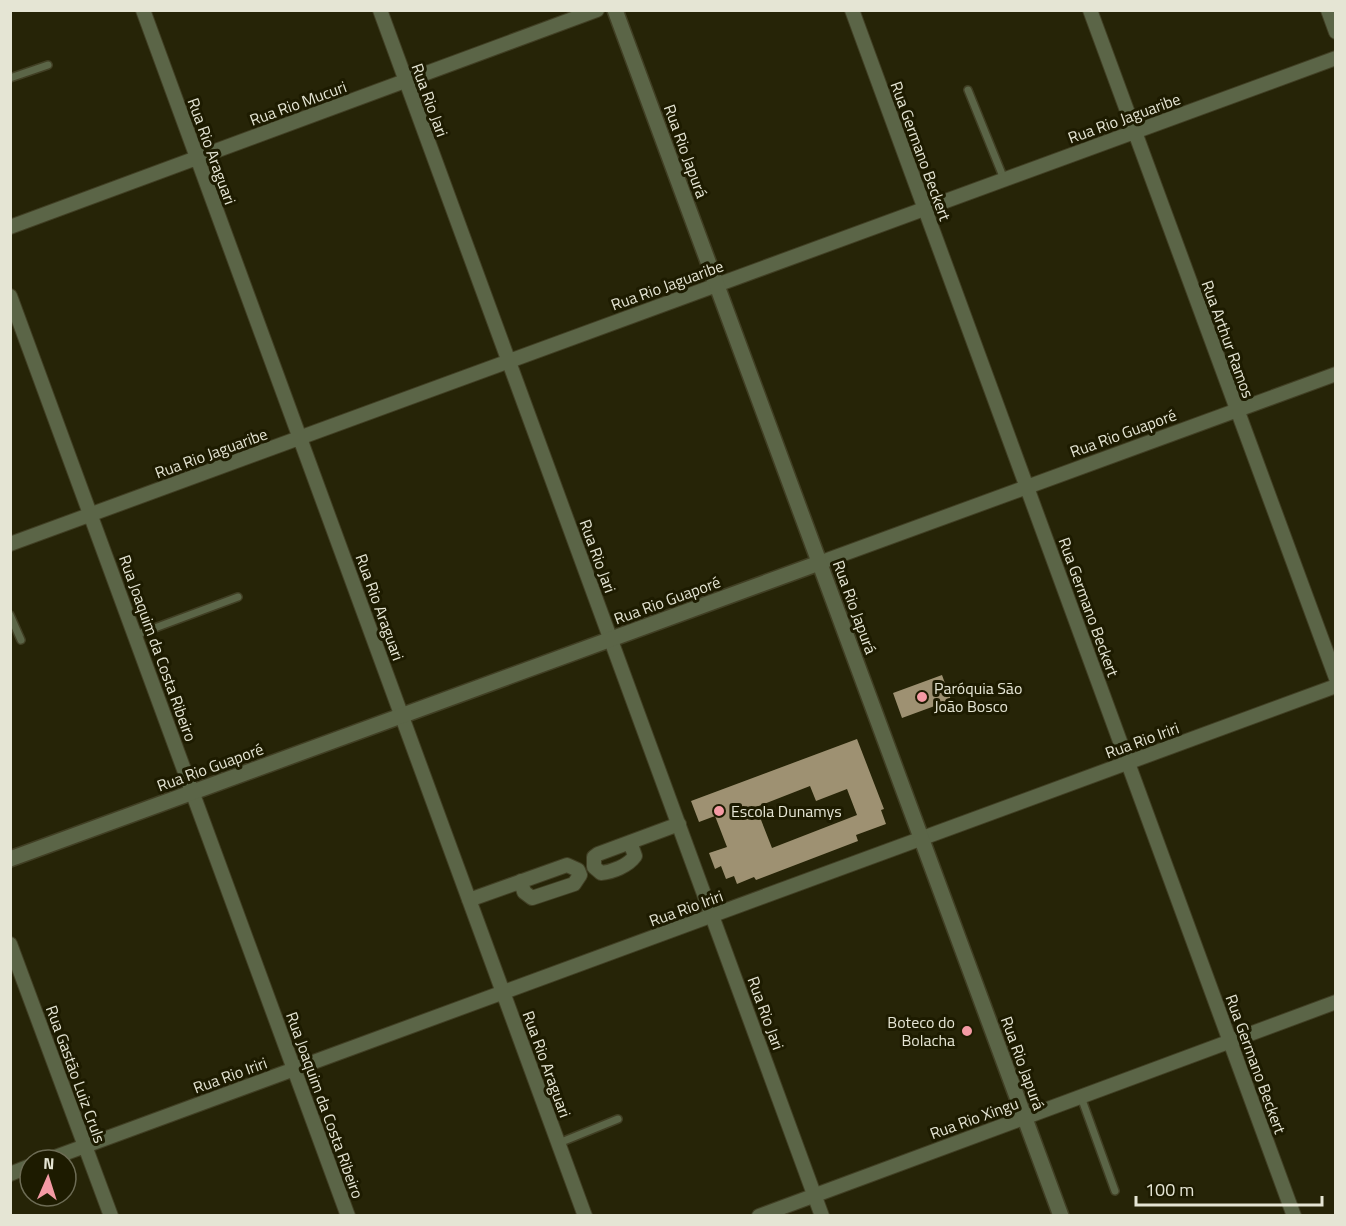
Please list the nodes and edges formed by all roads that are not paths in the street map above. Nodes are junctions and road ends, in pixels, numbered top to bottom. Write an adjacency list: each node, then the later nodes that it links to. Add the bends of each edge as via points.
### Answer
1 (143, 10): 15 (street, Rua Rio Araguari)
2 (380, 10): 12 (street, Rua Rio Jari)
3 (597, 10): 12 (street, Rua Rio Mucuri)
4 (615, 10): 19 (street, Rua Rio Japurá)
5 (852, 10): 17 (street, Rua Germano Beckert)
6 (1090, 10): 14 (street, Rua Arthur Ramos)
7 (1328, 10): 8 (street)
8 (1335, 32)
9 (1335, 58): 14 (street, Rua Rio Jaguaribe)
10 (48, 65): 11 (lane)
11 (10, 78)
12 (406, 81): 15 (street, Rua Rio Mucuri); 21 (street, Rua Rio Jari)
13 (968, 90): 16 (lane)
14 (1135, 131): 16 (street, Rua Rio Jaguaribe); 23 (street, Rua Arthur Ramos)
15 (197, 158): 18 (street, Rua Rio Mucuri); 24 (street, Rua Rio Araguari)
16 (1004, 179): 17 (street, Rua Rio Jaguaribe)
17 (925, 208): 19 (street, Rua Rio Jaguaribe); 25 (street, Rua Germano Beckert)
18 (10, 227)
19 (716, 285): 21 (street, Rua Rio Jaguaribe); 28 (street, Rua Rio Japurá)
20 (10, 296): 26 (street, Rua Joaquim da Costa Ribeiro)
21 (509, 361): 24 (street, Rua Rio Jaguaribe); 32 (street, Rua Rio Jari)
22 (1335, 374): 23 (street, Rua Rio Guaporé)
23 (1237, 410): 25 (street, Rua Rio Guaporé); 34 (street, Rua Arthur Ramos)
24 (300, 438): 26 (street, Rua Rio Jaguaribe); 36 (street, Rua Rio Araguari)
25 (1027, 487): 28 (street, Rua Rio Guaporé); 37 (street, Rua Germano Beckert)
26 (91, 514): 27 (street, Rua Rio Jaguaribe); 31 (street, Rua Joaquim da Costa Ribeiro)
27 (10, 544)
28 (819, 563): 32 (street, Rua Rio Guaporé); 40 (street, Rua Rio Japurá)
29 (238, 597): 31 (lane)
30 (10, 615): 33 (lane)
31 (136, 635): 38 (street, Rua Joaquim da Costa Ribeiro)
32 (611, 639): 36 (street, Rua Rio Guaporé); 39 (street, Rua Rio Jari)
33 (21, 640)
34 (1335, 678)
35 (1335, 686): 37 (street, Rua Rio Iriri)
36 (402, 716): 38 (street, Rua Rio Guaporé); 44 (street, Rua Rio Araguari)
37 (1128, 762): 40 (street, Rua Rio Iriri); 49 (street, Rua Germano Beckert)
38 (194, 792): 42 (street, Rua Rio Guaporé); 50 (street, Rua Joaquim da Costa Ribeiro)
39 (679, 824): 41 (street); 45 (street, Rua Rio Jari)
40 (921, 839): 45 (street, Rua Rio Iriri); 52 (street, Rua Rio Japurá)
41 (630, 842)
42 (10, 859)
43 (521, 881): 44 (street)
44 (469, 900): 47 (street, Rua Rio Araguari)
45 (712, 915): 47 (street, Rua Rio Iriri); 58 (street, Rua Rio Jari)
46 (10, 944): 55 (street, Rua Gastão Luiz Cruls)
47 (503, 992): 50 (street, Rua Rio Iriri); 54 (street, Rua Rio Araguari)
48 (1335, 1002): 49 (street, Rua Rio Xingu)
49 (1230, 1041): 51 (street, Rua Rio Xingu); 65 (street, Rua Germano Beckert)
50 (295, 1069): 55 (street, Rua Rio Iriri); 60 (street, Rua Joaquim da Costa Ribeiro)
51 (1081, 1096): 52 (street, Rua Rio Xingu); 57 (lane)
52 (1024, 1117): 58 (street, Rua Rio Xingu); 64 (street, Rua Rio Japurá)
53 (618, 1119): 54 (lane)
54 (559, 1143): 61 (street, Rua Rio Araguari)
55 (85, 1146): 56 (street, Rua Rio Iriri); 59 (street, Rua Gastão Luiz Cruls)
56 (78, 1149)
57 (1115, 1191)
58 (814, 1195): 62 (street, Rua Rio Xingu); 63 (street, Rua Rio Jari)
59 (111, 1215)
60 (348, 1215)
61 (585, 1215)
62 (759, 1215)
63 (822, 1215)
64 (1061, 1215)
65 (1294, 1215)

